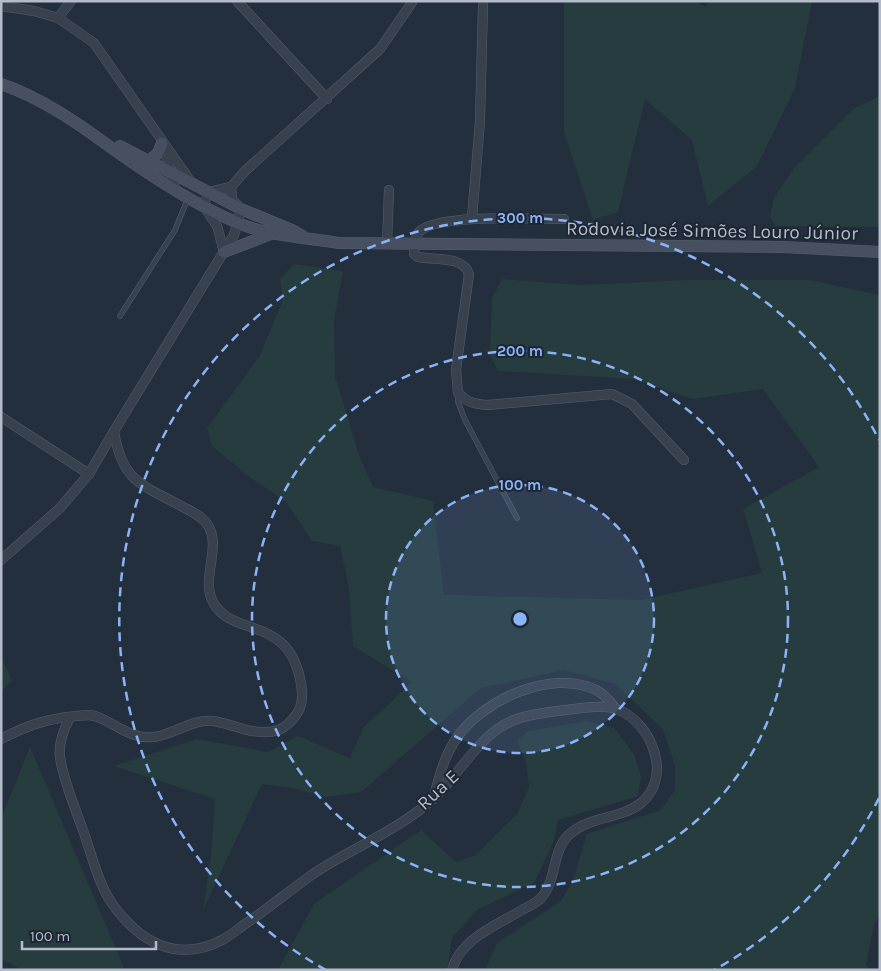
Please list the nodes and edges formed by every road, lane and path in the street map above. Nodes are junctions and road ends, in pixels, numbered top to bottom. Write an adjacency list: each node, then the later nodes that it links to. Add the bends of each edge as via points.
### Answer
1 (71, 1): 6 (street)
2 (238, 1): 8 (street)
3 (413, 1): 8 (street, via 380,49)
4 (483, 5): 21 (street, via 480,121)
5 (1, 6): 6 (street)
6 (58, 18): 10 (street, via 94,43)
7 (1, 84): 9 (main road, Rodovia José Simões Louro Júnior, via 46,105)
8 (327, 99): 14 (street)
9 (98, 137): 11 (main road, Rodovia José Simões Louro Júnior); 15 (main road, Rodovia José Simões Louro Júnior)
10 (162, 140): 11 (main road, via 158,153); 12 (street); 13 (street)
11 (149, 162): 12 (main road, Rodovia José Simões Louro Júnior)
12 (172, 174): 13 (main road, Rodovia José Simões Louro Júnior); 15 (street)
13 (193, 185): 17 (main road, Rodovia José Simões Louro Júnior)
14 (231, 187): 17 (street); 20 (street, via 232,199)
15 (175, 188): 18 (main road, Rodovia José Simões Louro Júnior)
16 (390, 190): 26 (street)
17 (209, 192): 19 (street); 20 (main road, Rodovia José Simões Louro Júnior)
18 (188, 197): 19 (main road, Rodovia José Simões Louro Júnior); 30 (lane, via 175,230)
19 (203, 205): 23 (main road, Rodovia José Simões Louro Júnior); 28 (street, via 217,226)
20 (241, 209): 23 (street); 25 (main road, Rodovia José Simões Louro Júnior)
21 (472, 218): 22 (street); 27 (street, via 420,230)
22 (564, 219)
23 (239, 224): 24 (main road, Rodovia José Simões Louro Júnior); 28 (street)
24 (271, 234): 25 (main road, Rodovia José Simões Louro Júnior); 28 (main road)
25 (304, 237): 26 (main road, Rodovia José Simões Louro Júnior, via 339,243)
26 (387, 244): 27 (main road, Rodovia José Simões Louro Júnior)
27 (415, 245): 29 (main road, Rodovia José Simões Louro Júnior, via 783,247); 31 (street, via 414,254 418,257 461,263 469,274 456,370)
28 (224, 252): 33 (street)
29 (880, 252)
30 (120, 316)
31 (458, 394): 34 (street, via 474,404 488,405 612,394 632,404); 36 (lane, via 465,420)
32 (1, 417): 35 (street)
33 (114, 431): 35 (street); 39 (street, via 121,464 133,478 207,523 213,542 210,591 213,602 235,620 264,630 279,640 293,656 304,697 300,713 285,727 270,733 212,721 154,737 140,737 93,715)
34 (684, 460)
35 (89, 474): 37 (street, via 59,509)
36 (518, 518)
37 (1, 560)
38 (615, 708): 41 (street, Rua E, via 579,708 512,721 485,741); 41 (street, via 596,690 566,683 521,690 501,699 468,724 454,741 441,770); 42 (street, via 637,721 655,753 656,781 651,793 628,811 596,820 570,834 560,849 542,897 474,939 460,951)
39 (70, 717): 40 (street, via 38,722); 41 (street, Rua E, via 62,733 60,757 91,856 110,900 131,926 156,944 181,952 222,940 314,874)
40 (1, 739)
41 (434, 798)
42 (452, 970)

